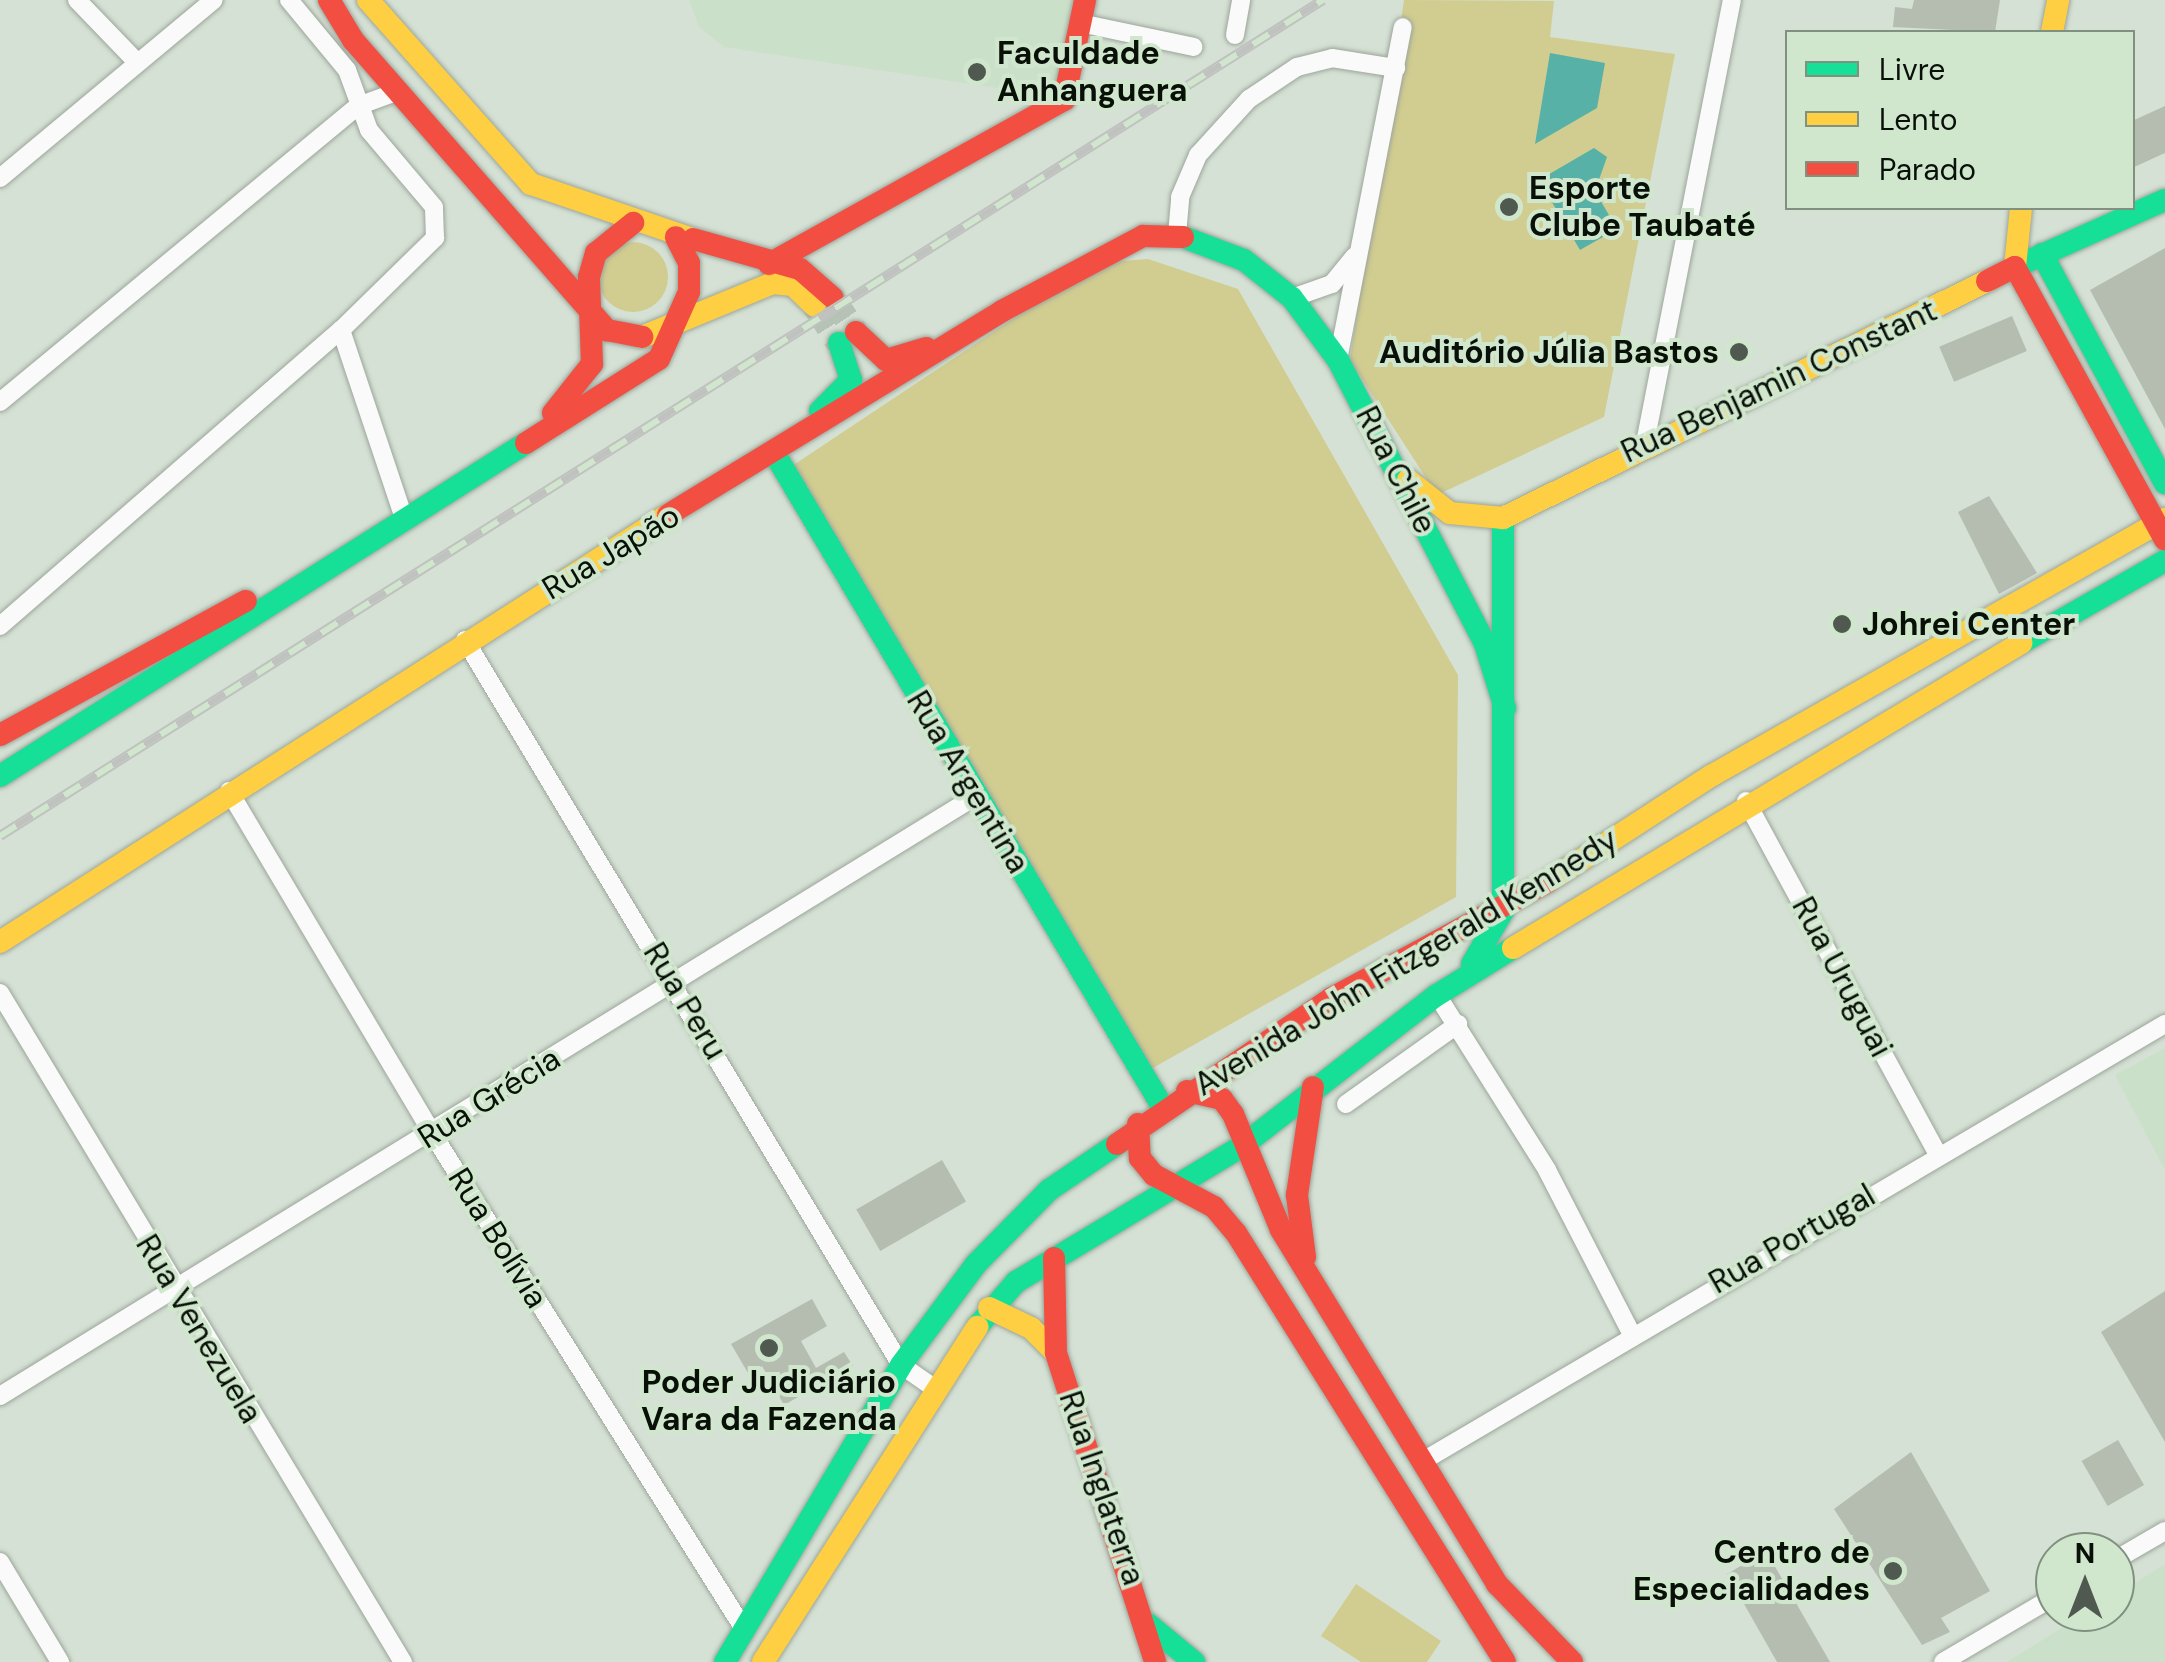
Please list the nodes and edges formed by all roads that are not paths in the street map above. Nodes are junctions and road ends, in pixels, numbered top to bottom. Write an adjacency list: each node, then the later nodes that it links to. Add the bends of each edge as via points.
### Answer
1 (77, 0): 14 (street)
2 (214, 0): 14 (street)
3 (289, 0): 17 (street, via 347,70)
4 (329, 0): 16 (main road)
5 (368, 0): 21 (main road, via 531,184)
6 (1241, 0): 12 (street)
7 (1732, 0): 35 (street)
8 (2058, 0): 11 (main road)
9 (1082, 11): 13 (street); 26 (main road, via 1064,100)
10 (1403, 27): 15 (street)
11 (2052, 30)
12 (1236, 35)
13 (1194, 47)
14 (136, 61): 18 (street)
15 (1396, 68): 22 (street, via 1332,58 1297,67 1249,99 1198,155 1180,197); 24 (street)
16 (396, 92): 17 (street); 30 (main road)
17 (358, 106): 32 (street, via 437,219 434,238); 34 (street)
18 (0, 178)
19 (2165, 200): 25 (main road, Rua Benjamin Constant)
20 (2020, 219): 25 (main road); 27 (main road)
21 (633, 223): 23 (main road); 30 (main road, via 596,253)
22 (1177, 235): 28 (main road, Rua Chile, via 1244,260); 29 (main road, Rua Japão, via 1117,247)
23 (676, 236): 26 (main road); 31 (main road, via 690,278)
24 (1357, 252): 28 (street, via 1332,284); 33 (street)
25 (2042, 254): 27 (main road, Rua Benjamin Constant); 38 (main road)
26 (769, 264): 31 (main road, via 800,269 823,301 773,283)
27 (2014, 267): 35 (main road, Rua Benjamin Constant); 42 (main road)
28 (1292, 298): 33 (main road, Rua Chile)
29 (1002, 311): 36 (main road, Rua Japão); 39 (main road, via 886,360 847,338 850,362 842,395)
30 (591, 319): 31 (main road, via 649,339); 40 (main road, via 586,380 546,418)
31 (676, 329): 40 (main road, via 659,359 633,378)
32 (341, 330): 40 (street); 44 (street)
33 (1338, 360): 37 (main road, Rua Chile)
34 (0, 402)
35 (1645, 443): 41 (main road, Rua Benjamin Constant)
36 (776, 456): 39 (main road, Rua Japão); 50 (main road, Rua Argentina)
37 (1400, 474): 41 (main road, via 1450,513); 46 (main road, Rua Chile, via 1485,644)
38 (2165, 484)
39 (702, 496): 45 (main road, Rua Japão)
40 (403, 516): 47 (main road); 48 (main road)
41 (1502, 518): 46 (main road, Rua Chile)
42 (2162, 528): 52 (main road, Avenida John Fitzgerald Kennedy, via 1711,776)
43 (2165, 561): 51 (main road, Avenida John Fitzgerald Kennedy)
44 (0, 626)
45 (465, 640): 49 (main road, Rua Japão); 54 (street, Rua Peru)
46 (1505, 708): 52 (main road, Rua Chile)
47 (0, 735)
48 (0, 776)
49 (229, 791): 53 (main road, Rua Japão); 64 (street, Rua Bolívia)
50 (976, 796): 54 (street, Rua Grécia); 62 (main road, Rua Argentina)
51 (1746, 801): 55 (main road, Avenida John Fitzgerald Kennedy); 66 (street, Rua Uruguai)
52 (1503, 912): 55 (main road, via 1490,944); 60 (main road, Avenida John Fitzgerald Kennedy, via 1332,998)
53 (0, 942)
54 (674, 984): 64 (street, Rua Grécia); 74 (street, Rua Peru)
55 (1446, 989): 57 (street); 59 (main road, Avenida John Fitzgerald Kennedy)
56 (0, 993): 70 (street, Rua Venezuela)
57 (1458, 1024): 61 (street); 72 (street, via 1548,1170)
58 (2165, 1024): 66 (street, Rua Portugal)
59 (1313, 1087): 65 (main road, Avenida John Fitzgerald Kennedy); 69 (main road, via 1297,1195)
60 (1187, 1091): 62 (main road, Avenida John Fitzgerald Kennedy); 65 (main road, via 1222,1100)
61 (1346, 1104)
62 (1162, 1106): 63 (main road, Avenida John Fitzgerald Kennedy)
63 (1138, 1124): 67 (main road, via 1140,1158); 74 (main road, Avenida John Fitzgerald Kennedy, via 1049,1190 976,1264)
64 (432, 1133): 70 (street, Rua Grécia); 84 (street, Rua Bolívia)
65 (1242, 1146): 67 (main road, Avenida John Fitzgerald Kennedy); 69 (main road)
66 (1937, 1154): 72 (street, Rua Portugal)
67 (1178, 1187): 68 (main road, Avenida John Fitzgerald Kennedy); 85 (main road, via 1214,1207 1236,1233)
68 (1054, 1258): 71 (main road, Avenida John Fitzgerald Kennedy); 73 (main road)
69 (1311, 1281): 77 (main road)
70 (176, 1292): 76 (street, Rua Grécia); 88 (street, Rua Venezuela)
71 (990, 1308): 73 (main road, via 1032,1328); 75 (main road, Avenida John Fitzgerald Kennedy)
72 (1632, 1333): 77 (street, Rua Portugal)
73 (1056, 1353): 83 (main road, Rua Inglaterra)
74 (901, 1364): 75 (street); 84 (main road, Avenida John Fitzgerald Kennedy)
75 (937, 1390): 87 (main road, Avenida John Fitzgerald Kennedy)
76 (0, 1396)
77 (1423, 1461): 82 (main road)
78 (2165, 1531): 79 (street)
79 (2135, 1548)
80 (0, 1562): 86 (street)
81 (2035, 1608): 93 (street)
82 (1526, 1620): 85 (main road, via 1502,1623); 92 (main road)
83 (1148, 1624): 90 (main road, Rua Inglaterra); 91 (main road, Rua Inglaterra)
84 (744, 1629): 89 (main road, Avenida John Fitzgerald Kennedy)
85 (1500, 1656)
86 (51, 1657)
87 (765, 1661)
88 (402, 1662)
89 (724, 1662)
90 (1155, 1662)
91 (1194, 1662)
92 (1572, 1662)
93 (1943, 1662)

